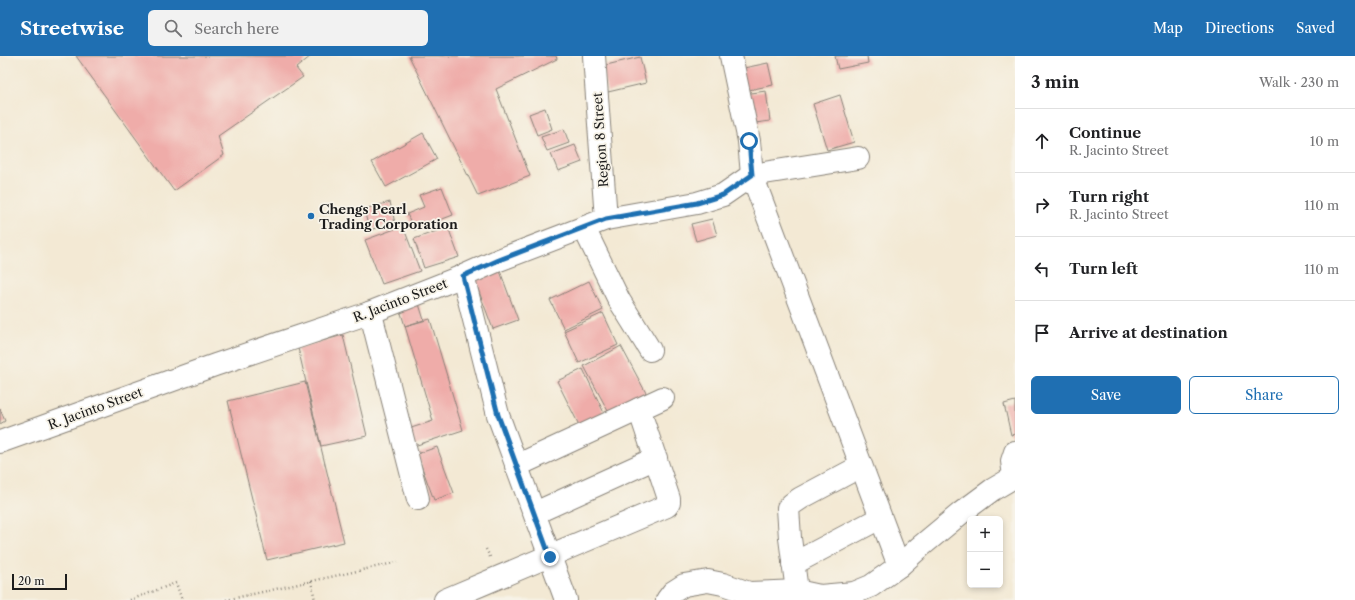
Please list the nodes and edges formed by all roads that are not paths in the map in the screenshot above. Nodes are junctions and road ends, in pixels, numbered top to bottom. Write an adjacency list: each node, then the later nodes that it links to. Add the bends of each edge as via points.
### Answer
1 (731, 56): 4 (street, via 749,141)
2 (594, 58): 5 (street, Region 8 Street)
3 (858, 158): 4 (street)
4 (752, 175): 5 (street, R. Jacinto Street, via 723,195 697,203); 16 (street)
5 (606, 219): 6 (street, R. Jacinto Street)
6 (584, 228): 7 (street, R. Jacinto Street); 9 (street, via 619,300)
7 (463, 276): 8 (street, R. Jacinto Street); 15 (street, via 498,415)
8 (369, 313): 12 (street, R. Jacinto Street); 17 (street)
9 (650, 350)
10 (663, 398): 11 (street)
11 (639, 409): 14 (street); 15 (street)
12 (0, 442)
13 (1015, 452): 22 (street, via 1012,461 1014,478 992,490 961,513)
14 (656, 458): 18 (street); 20 (street, via 669,499 667,506)
15 (516, 466): 18 (street)
16 (861, 466): 19 (street); 21 (street, via 801,498 788,508)
17 (418, 499)
18 (534, 513): 20 (street)
19 (880, 518): 21 (street); 22 (street)
20 (550, 557): 24 (street); 25 (street)
21 (793, 564): 23 (street)
22 (898, 566): 23 (street, via 871,586 854,593 820,596)
23 (797, 591): 26 (street, via 749,593 708,581 684,584)
24 (447, 600)
25 (566, 600)
26 (666, 600)

